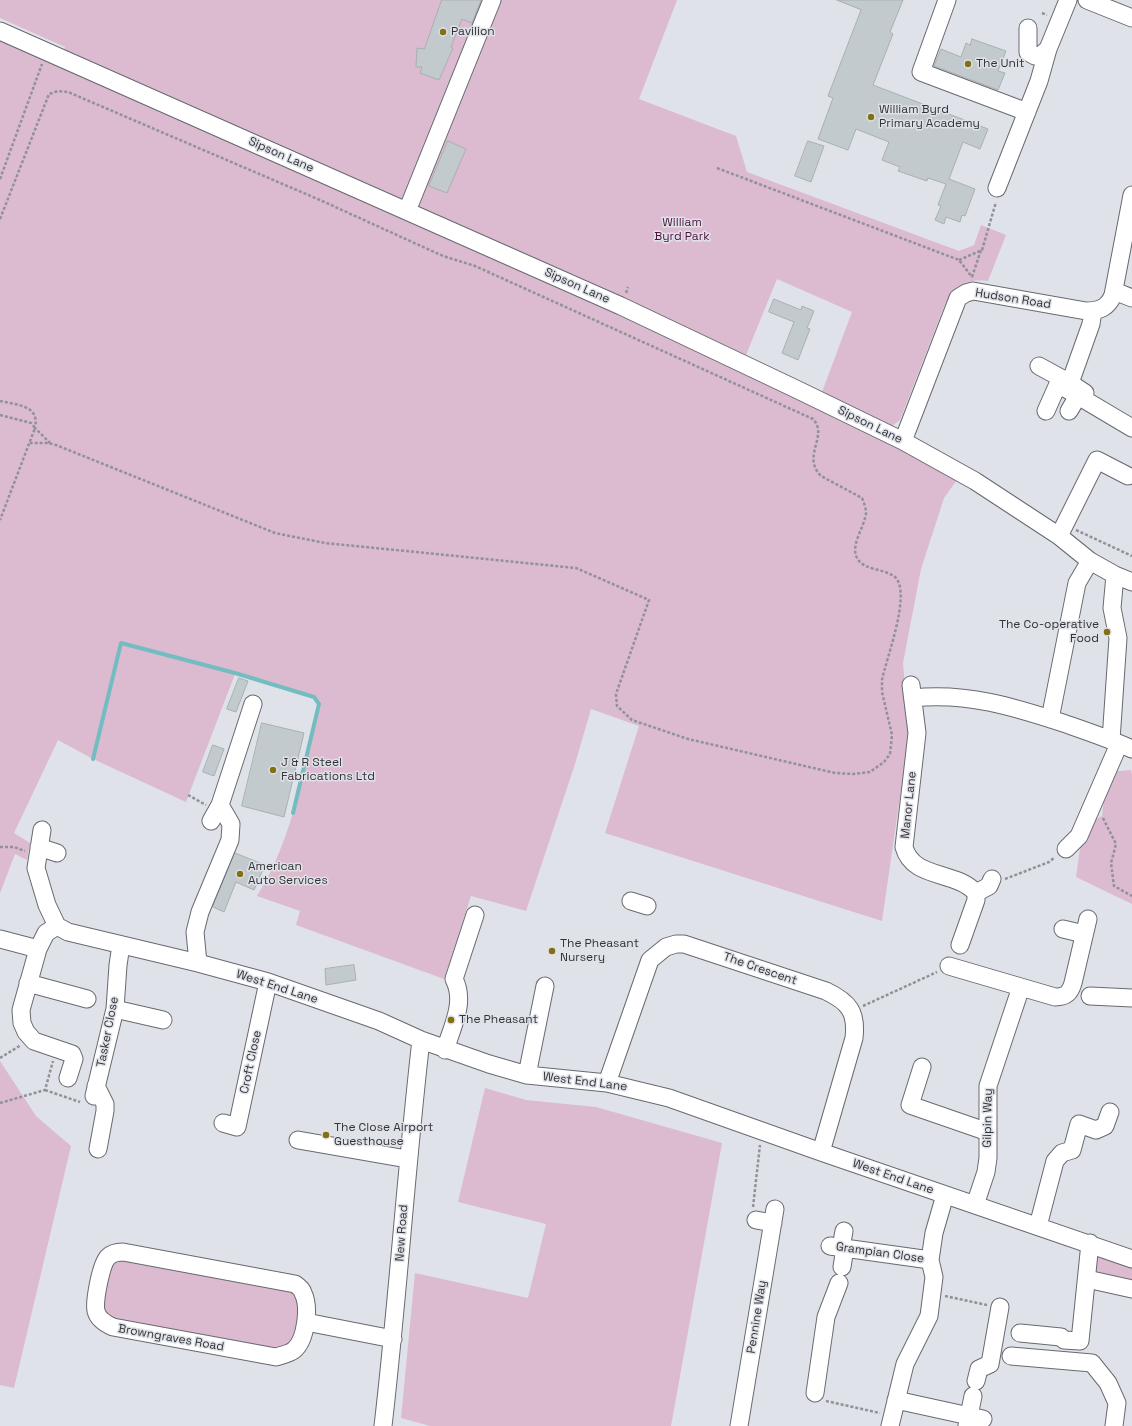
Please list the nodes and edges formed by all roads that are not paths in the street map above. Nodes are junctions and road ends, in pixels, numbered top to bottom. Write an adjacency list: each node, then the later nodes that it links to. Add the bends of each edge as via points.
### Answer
1 (492, 0): 13 (street)
2 (947, 0): 10 (street, via 921,72)
3 (1068, 0): 9 (street)
4 (1087, 0): 5 (street)
5 (1119, 6): 6 (street)
6 (1132, 18)
7 (1028, 28): 9 (street, via 1029,54 1039,56)
8 (0, 31): 13 (street, Sipson Lane)
9 (1048, 49): 10 (street)
10 (1027, 112): 11 (street)
11 (997, 188)
12 (1132, 195): 14 (street)
13 (407, 211): 22 (street, Sipson Lane, via 621,306)
14 (1114, 292): 15 (street); 16 (street, via 1109,303)
15 (1132, 298)
16 (1093, 311): 18 (street); 22 (street, Hudson Road, via 972,284 955,302)
17 (1039, 366): 18 (street)
18 (1080, 392): 19 (street, via 1058,384); 20 (street); 21 (street)
19 (1046, 411)
20 (1070, 411)
21 (1132, 428)
22 (903, 441): 24 (street, Sipson Lane)
23 (1128, 476): 24 (street, via 1097,460)
24 (1062, 530): 25 (street, Sipson Lane)
25 (1090, 561): 26 (street, Sipson Lane); 29 (street, via 1077,583)
26 (1115, 575): 27 (street, Sipson Lane); 30 (street, via 1112,608 1118,638)
27 (1132, 582)
28 (253, 704): 44 (street, via 216,812 231,824 233,830 200,912 195,932)
29 (1050, 719): 30 (street, Manor Lane); 36 (street, Manor Lane, via 1020,708 989,701 912,692 917,733 904,847 917,867 966,884)
30 (1121, 744): 33 (street, via 1079,836)
31 (42, 830): 32 (street)
32 (39, 847): 34 (street); 38 (street, via 37,871 47,905)
33 (1066, 849)
34 (57, 853)
35 (992, 879): 36 (street, via 990,886)
36 (976, 893): 42 (street, via 976,900)
37 (475, 915): 56 (street, via 454,979 460,998)
38 (57, 926): 41 (street, West End Lane, via 68,932); 43 (street, via 46,933)
39 (1063, 929): 49 (street, via 1086,927 1073,983 1067,995 1055,997)
40 (0, 939): 43 (street)
41 (121, 945): 44 (street, West End Lane); 53 (street, Tasker Close)
42 (960, 945)
43 (38, 949): 47 (street)
44 (198, 962): 46 (street, West End Lane)
45 (949, 966): 49 (street)
46 (268, 982): 55 (street, West End Lane, via 379,1021); 62 (street, Croft Close, via 237,1127)
47 (28, 983): 52 (street); 59 (street, via 21,1010 22,1023 31,1038 42,1045 72,1054 74,1059)
48 (545, 986): 58 (street)
49 (1021, 987): 63 (street, Gilpin Way, via 988,1086)
50 (1090, 996): 51 (street)
51 (1132, 998)
52 (87, 999)
53 (115, 1009): 54 (street); 65 (street, Tasker Close, via 90,1095 105,1104)
54 (163, 1020)
55 (421, 1040): 56 (street, West End Lane); 67 (street, New Road)
56 (445, 1050): 58 (street, West End Lane)
57 (922, 1067): 63 (street, via 910,1105)
58 (527, 1075): 60 (street, West End Lane)
59 (68, 1078)
60 (608, 1083): 66 (street, West End Lane, via 669,1098); 66 (street, The Crescent, via 650,960 666,947 676,944 700,948 826,991 837,996 852,1011 854,1038)
61 (1110, 1112): 71 (street, via 1105,1126 1096,1130 1079,1124 1072,1150 1062,1153 1055,1161)
62 (223, 1123)
63 (988, 1132): 69 (street, Gilpin Way, via 986,1172)
64 (298, 1140): 67 (street)
65 (98, 1149)
66 (821, 1152): 68 (street, West End Lane)
67 (407, 1159): 80 (street, New Road)
68 (946, 1195): 69 (street, West End Lane); 74 (street, via 934,1233)
69 (975, 1205): 71 (street, West End Lane)
70 (754, 1216): 86 (street, Pennine Way, via 774,1216)
71 (1038, 1226): 72 (street, West End Lane)
72 (1090, 1243): 73 (street, West End Lane); 75 (street)
73 (1132, 1259)
74 (930, 1260): 82 (street, Grampian Close, via 840,1243 840,1275 826,1317); 83 (street, via 934,1277 929,1316 905,1364)
75 (1087, 1279): 76 (street); 79 (street, via 1080,1341)
76 (1132, 1289)
77 (1000, 1309): 84 (street, via 990,1364 979,1369 974,1388)
78 (306, 1322): 78 (street, Browngraves Road, via 303,1291 291,1282 123,1252 110,1255 105,1261 96,1299 98,1315 106,1324 113,1327 276,1356 290,1352 299,1345); 80 (street)
79 (1020, 1334)
80 (393, 1339): 85 (street, New Road)
81 (1011, 1356): 87 (street, via 1092,1363 1108,1383 1117,1403)
82 (818, 1397)
83 (893, 1414): 84 (street)
84 (973, 1420)
85 (383, 1426)
86 (739, 1426)
87 (1114, 1426)

